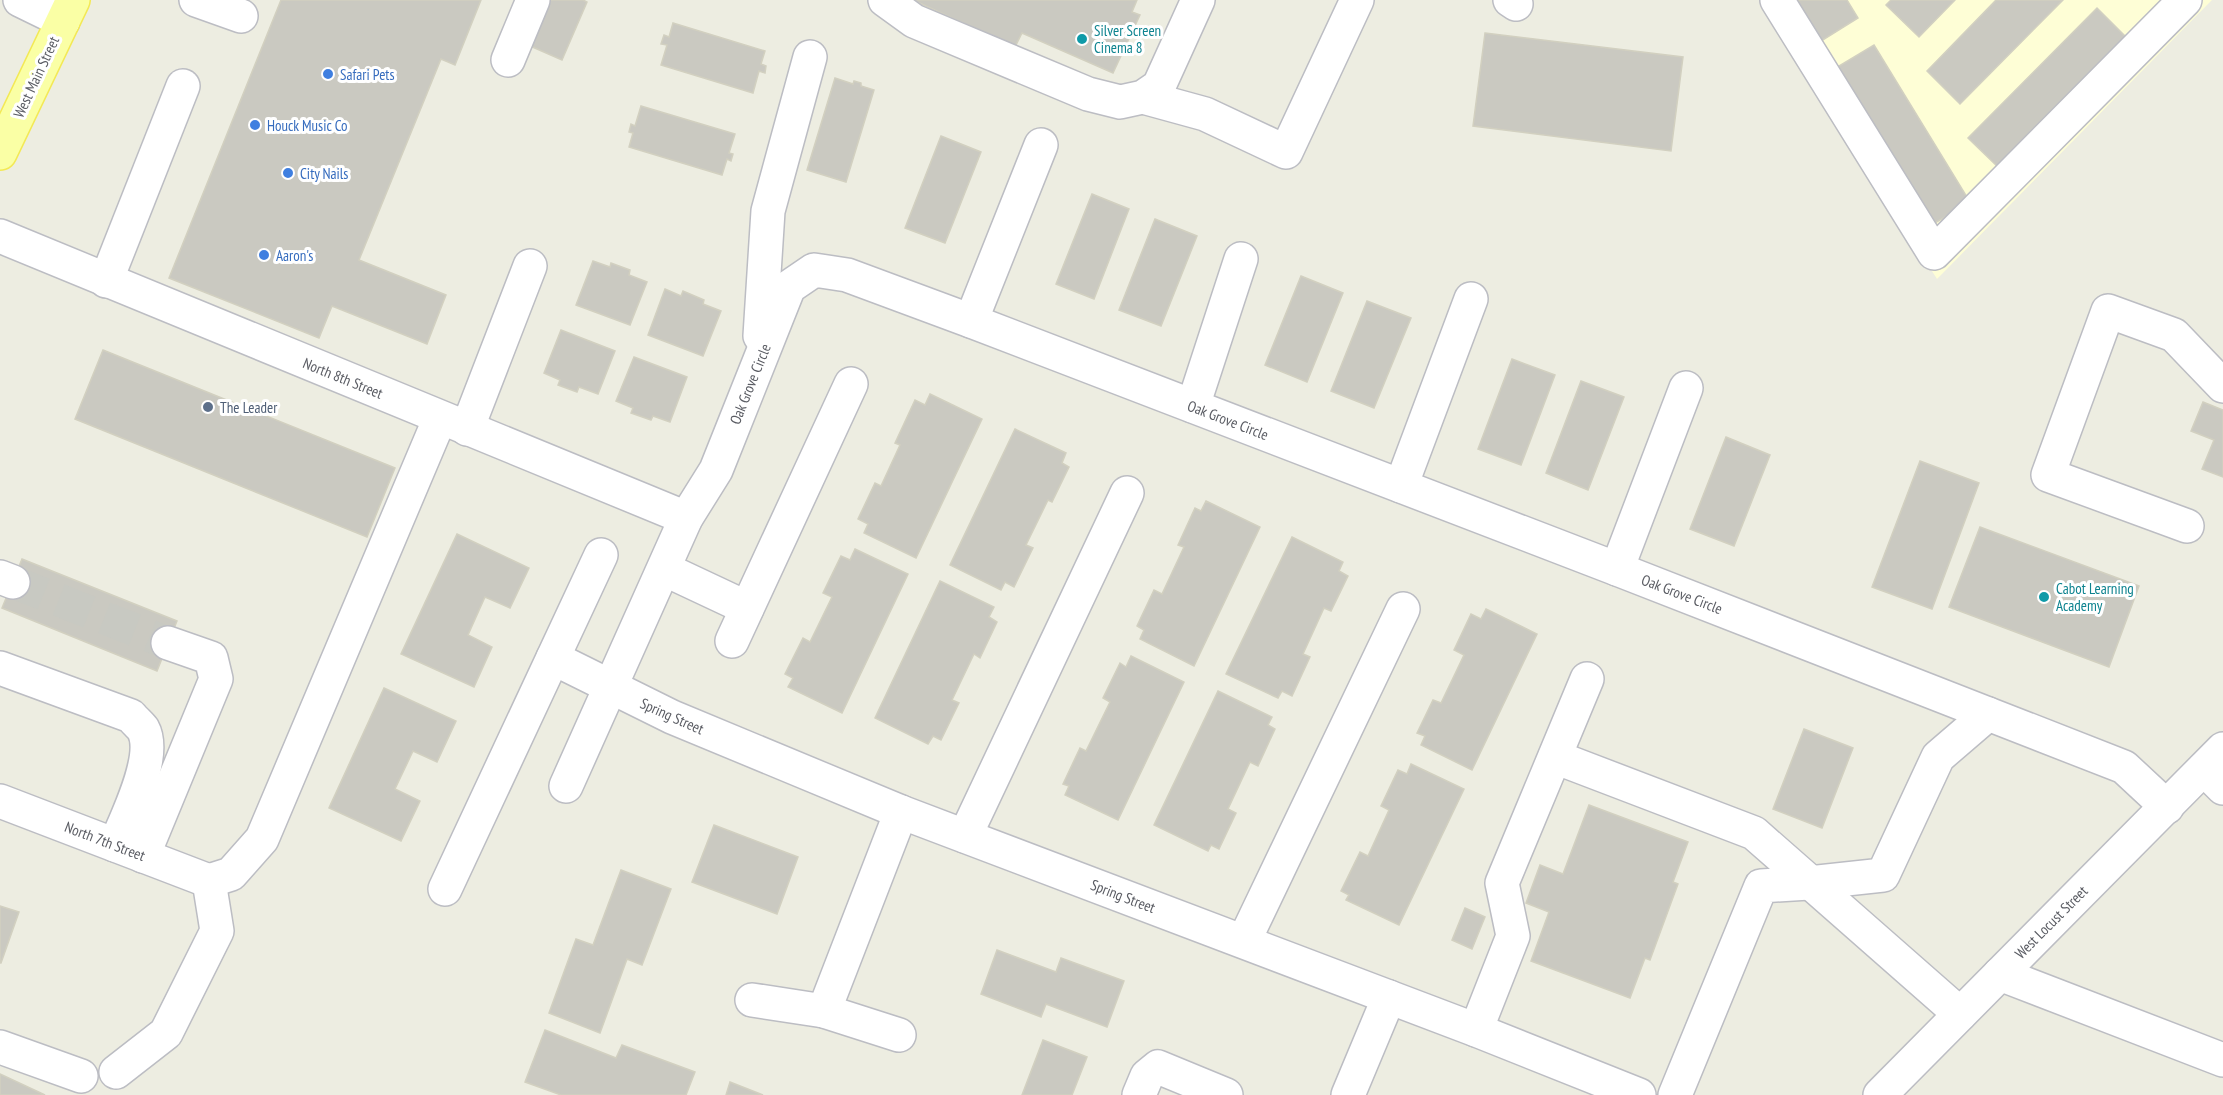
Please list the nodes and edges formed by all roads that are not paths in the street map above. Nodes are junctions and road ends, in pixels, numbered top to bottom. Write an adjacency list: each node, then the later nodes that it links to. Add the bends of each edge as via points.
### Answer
1 (20, 0): 9 (street)
2 (196, 0): 10 (street)
3 (533, 0): 12 (street)
4 (885, 0): 14 (street, via 914,21 1088,94 1120,102)
5 (1198, 0): 14 (street, via 1159,86)
6 (1357, 0): 14 (street, via 1286,152 1205,114)
7 (1778, 0): 8 (street, via 1934,253)
8 (2186, 0)
9 (68, 10): 16 (main road, West Main Street)
10 (241, 16)
11 (810, 57): 23 (street, via 768,211)
12 (508, 60)
13 (183, 87): 20 (street)
14 (1143, 98)
15 (1041, 145): 22 (street)
16 (0, 153)
17 (0, 236): 20 (street, North 8th Street)
18 (1241, 260): 27 (street)
19 (530, 266): 28 (street)
20 (106, 281): 28 (street, North 8th Street)
21 (1471, 299): 29 (street)
22 (971, 321): 23 (street, Oak Grove Circle, via 847,275 814,270 789,287); 27 (street, Oak Grove Circle)
23 (758, 362): 31 (street, Oak Grove Circle, via 716,470)
24 (851, 384): 36 (street)
25 (2223, 386): 32 (street, via 2174,335 2108,311 2048,475)
26 (1686, 388): 35 (street)
27 (1193, 406): 29 (street, Oak Grove Circle)
28 (454, 424): 31 (street, North 8th Street); 53 (street, via 262,839 231,873)
29 (1401, 486): 35 (street, Oak Grove Circle)
30 (1126, 493): 51 (street)
31 (686, 518): 34 (street, Oak Grove Circle)
32 (2187, 526)
33 (601, 555): 40 (street)
34 (664, 569): 36 (street); 43 (street, Oak Grove Circle)
35 (1617, 569): 44 (street, Oak Grove Circle)
36 (747, 608): 38 (street)
37 (1402, 609): 56 (street)
38 (732, 640)
39 (168, 643): 52 (street, via 211,658 216,679)
40 (553, 658): 43 (street, Spring Street); 55 (street)
41 (0, 668): 52 (street, via 131,716 143,730 148,746)
42 (1587, 679): 45 (street)
43 (611, 687): 47 (street, Oak Grove Circle); 50 (street, Spring Street, via 672,717)
44 (1988, 714): 49 (street, Oak Grove Circle, via 2124,767); 54 (street, via 1938,756 1883,875)
45 (1555, 757): 54 (street, via 1754,833); 62 (street, via 1502,883 1514,936)
46 (2217, 769): 49 (street, West Locust Street)
47 (566, 786)
48 (0, 801): 52 (street, North 7th Street)
49 (2167, 807): 57 (street, West Locust Street)
50 (901, 812): 51 (street, Spring Street); 60 (street)
51 (965, 836): 56 (street, Spring Street)
52 (129, 850): 53 (street, North 7th Street)
53 (209, 881): 66 (street, via 216,931 212,941 166,1033)
54 (1809, 883): 61 (street); 72 (street, via 1761,886)
55 (445, 889)
56 (1244, 941): 58 (street, Spring Street)
57 (2000, 974): 61 (street, West Locust Street); 65 (street)
58 (1389, 997): 62 (street, Spring Street); 70 (street)
59 (752, 1000): 60 (street)
60 (824, 1011): 63 (street)
61 (1960, 1014): 73 (street, West Locust Street)
62 (1476, 1030): 71 (street, Spring Street)
63 (899, 1035)
64 (0, 1047): 67 (street)
65 (2223, 1060)
66 (116, 1072)
67 (81, 1076)
68 (1139, 1095): 69 (street, via 1147,1076 1158,1067)
69 (1226, 1095)
70 (1348, 1095)
71 (1639, 1095)
72 (1675, 1095)
73 (1880, 1095)

